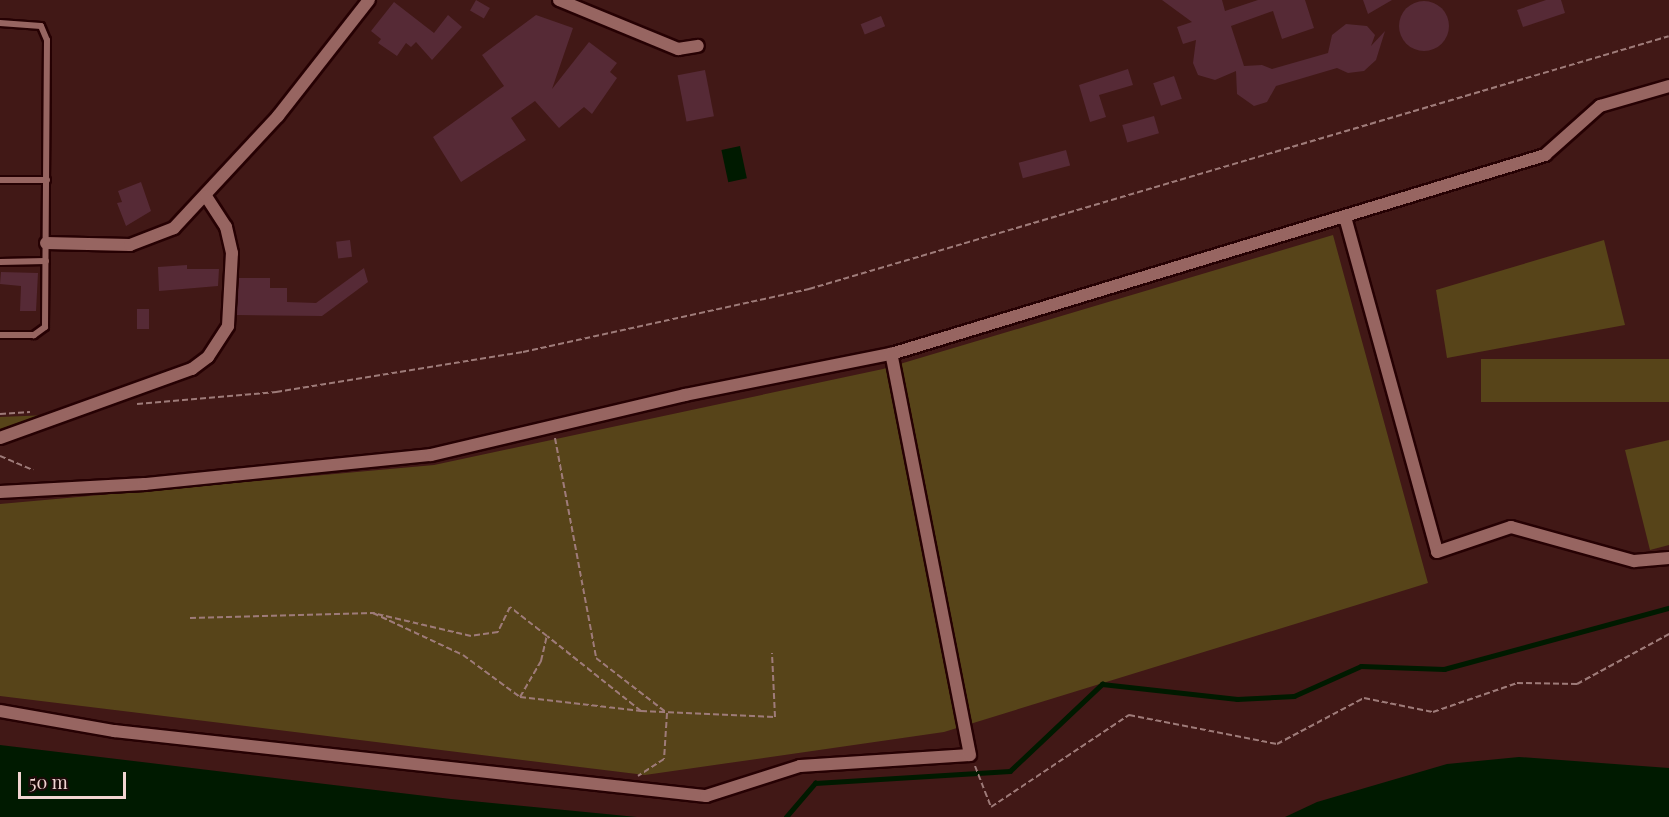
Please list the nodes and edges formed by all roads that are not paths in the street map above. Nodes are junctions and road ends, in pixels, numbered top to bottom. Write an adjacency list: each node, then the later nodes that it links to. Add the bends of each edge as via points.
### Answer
1 (369, 0): 8 (street, via 278,116)
2 (560, 0): 4 (street, via 678,49)
3 (0, 23): 7 (lane, via 41,26 47,40)
4 (698, 46)
5 (1669, 86): 9 (street, via 1600,106 1545,155)
6 (0, 180): 7 (lane)
7 (46, 180): 10 (lane)
8 (206, 196): 10 (street, via 174,228 130,245); 15 (street, via 226,227 232,253 228,327 208,357 192,369)
9 (1345, 217): 14 (street); 17 (street, via 1437,552 1511,526 1634,561)
10 (46, 243): 11 (lane)
11 (46, 261): 12 (lane); 13 (lane, via 45,327 34,335)
12 (0, 262)
13 (0, 335)
14 (891, 354): 16 (street, via 685,395 431,455 145,484); 18 (street, via 970,755 800,766 706,796 114,731)
15 (0, 438)
16 (0, 492)
17 (1669, 558)
18 (0, 711)

